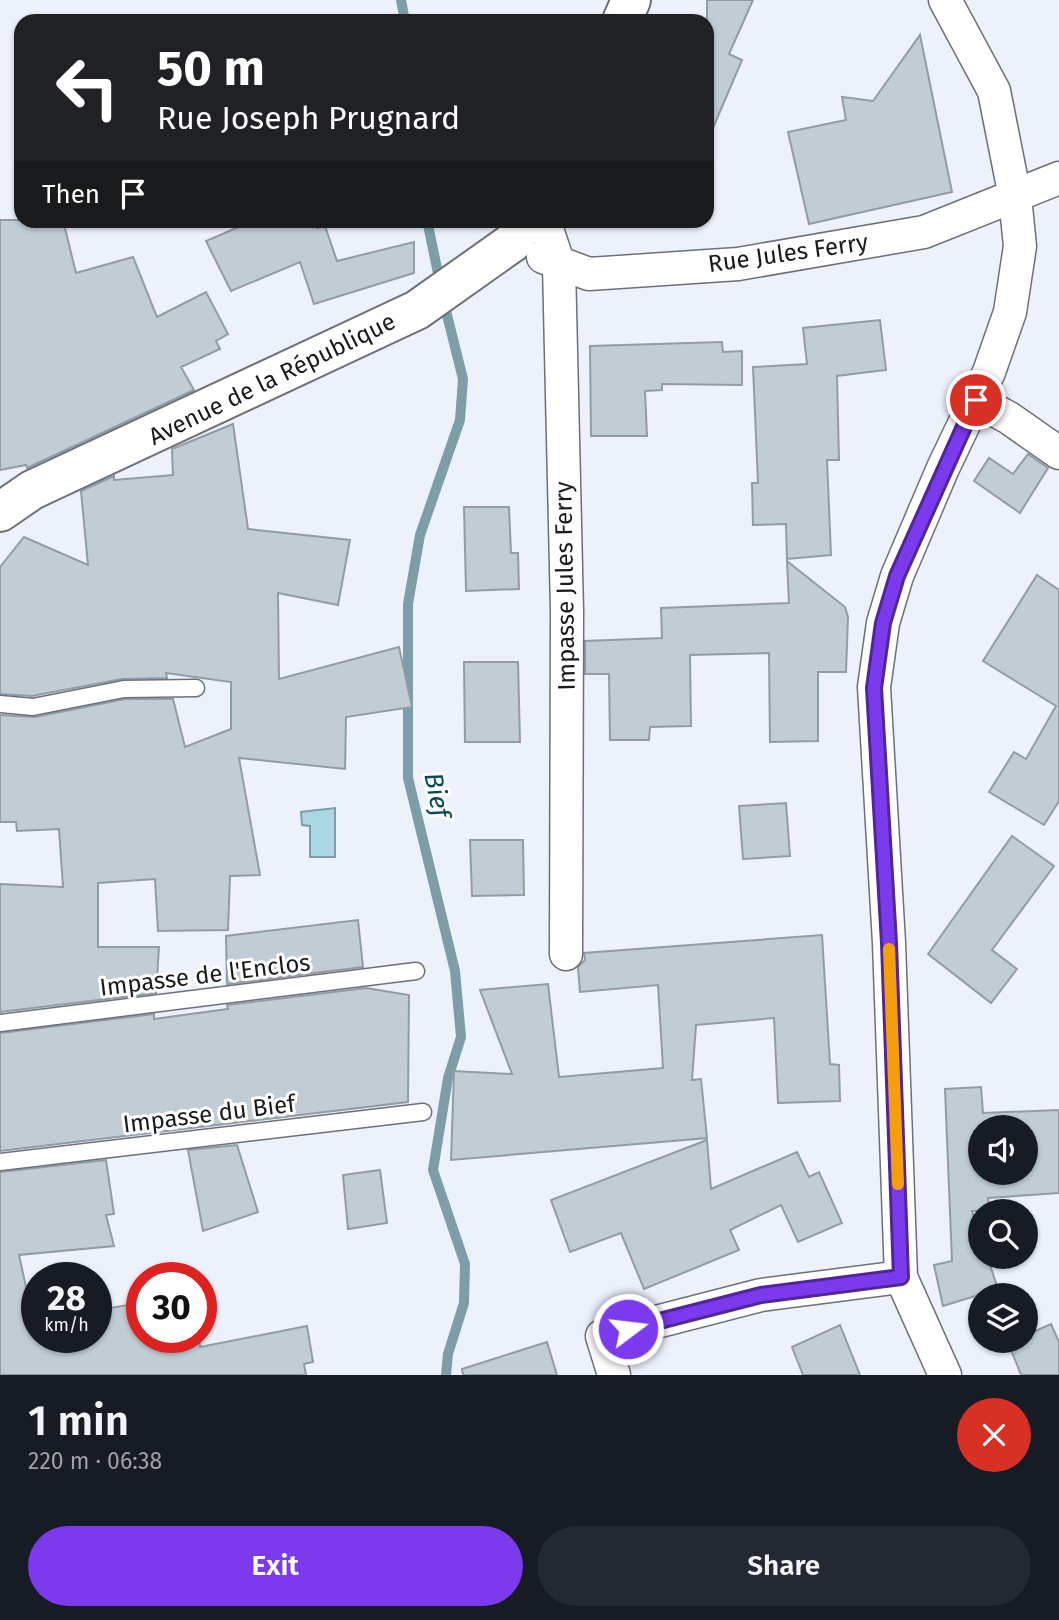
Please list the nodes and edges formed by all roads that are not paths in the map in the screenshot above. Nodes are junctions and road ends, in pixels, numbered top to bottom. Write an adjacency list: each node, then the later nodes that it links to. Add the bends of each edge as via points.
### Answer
1 (945, 0): 3 (street, via 994,91)
2 (1059, 178): 3 (street, Rue Jules Ferry)
3 (1015, 197): 5 (street, Rue Jules Ferry, via 925,232 738,264 589,274); 6 (street, via 1020,246 1010,312)
4 (528, 228): 5 (street, Rue Jules Ferry); 8 (street, Avenue de la République, via 416,310 32,491)
5 (559, 265): 11 (street, Impasse Jules Ferry, via 568,611)
6 (976, 400): 7 (street); 16 (street, via 897,576 883,623 874,688)
7 (1059, 453)
8 (0, 512)
9 (196, 688): 10 (lane, via 124,689 33,707)
10 (0, 704)
11 (566, 954)
12 (416, 971): 13 (lane, Impasse de l'Enclos)
13 (0, 1023)
14 (423, 1112): 15 (lane, Impasse du Bief)
15 (0, 1162)
16 (901, 1277): 17 (street, via 761,1295 602,1336); 18 (street)
17 (614, 1375)
18 (945, 1375)

